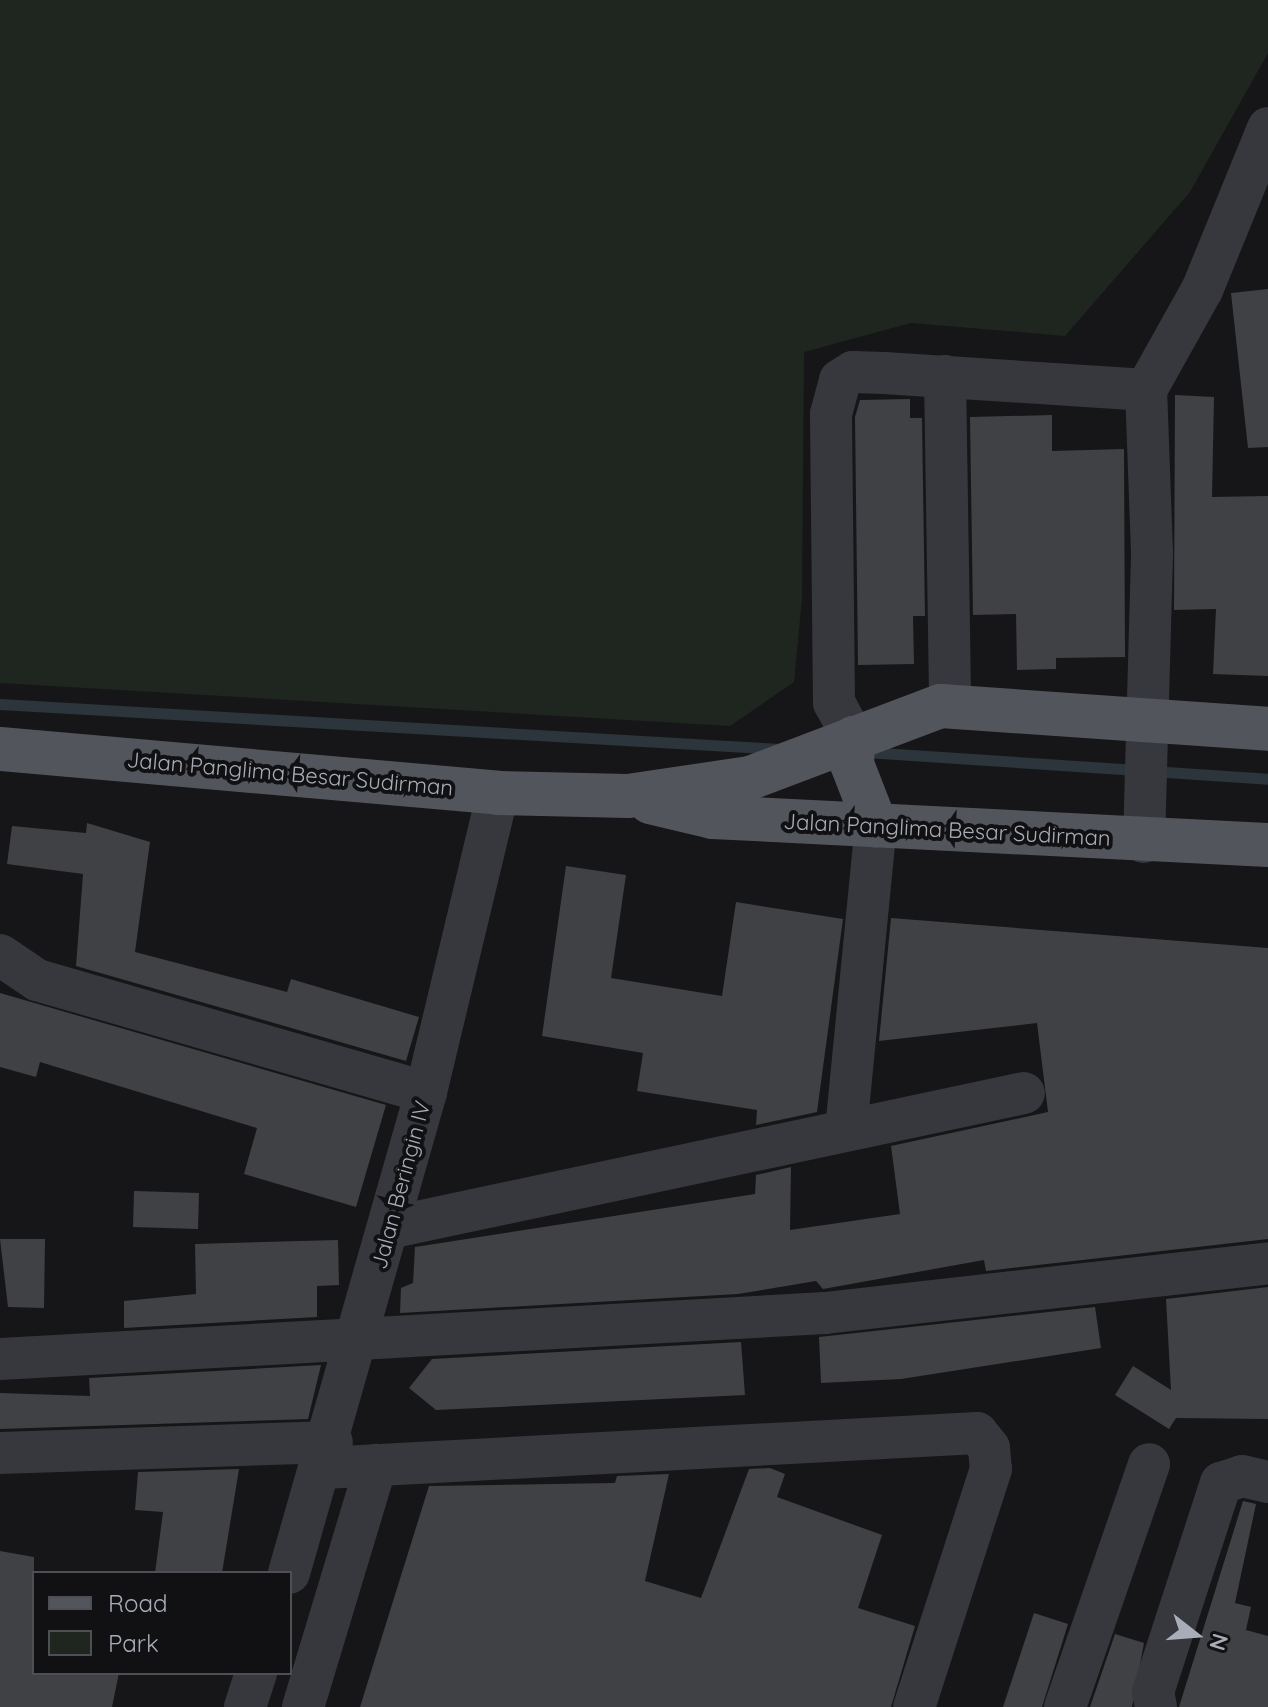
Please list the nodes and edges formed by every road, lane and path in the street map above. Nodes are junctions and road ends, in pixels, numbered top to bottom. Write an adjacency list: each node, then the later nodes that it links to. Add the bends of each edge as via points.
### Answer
1 (1268, 128): 3 (street, via 1202,290)
2 (945, 376): 3 (street); 4 (street); 7 (street, via 853,372 836,395 834,703)
3 (1146, 390): 5 (street)
4 (950, 705): 5 (main road, Jalan Panglima Besar Sudirman); 7 (main road, Jalan Panglima Besar Sudirman, via 910,712)
5 (1151, 722): 6 (main road, Jalan Panglima Besar Sudirman); 12 (street)
6 (1268, 729)
7 (853, 738): 10 (main road, Jalan Panglima Besar Sudirman, via 750,778); 11 (main road, via 852,764)
8 (0, 749): 9 (main road, Jalan Panglima Besar Sudirman)
9 (498, 793): 10 (main road, Jalan Panglima Besar Sudirman); 15 (street, Jalan Beringin IV)
10 (628, 796): 11 (main road, Jalan Panglima Besar Sudirman, via 713,817)
11 (876, 826): 12 (main road, Jalan Panglima Besar Sudirman); 17 (street)
12 (1144, 842): 13 (main road, Jalan Panglima Besar Sudirman)
13 (1268, 845)
14 (0, 955): 15 (street, via 37,980)
15 (426, 1092): 18 (street, Jalan Beringin IV)
16 (1024, 1093): 17 (street)
17 (846, 1130): 18 (street)
18 (389, 1228): 20 (street, Jalan Beringin IV)
19 (1268, 1263): 20 (street, via 825,1313)
20 (358, 1344): 21 (street); 23 (street, Jalan Beringin IV)
21 (0, 1359)
22 (0, 1453): 23 (street)
23 (328, 1455): 25 (street); 27 (street, Jalan Beringin IV)
24 (1149, 1464): 32 (street)
25 (376, 1465): 30 (street); 31 (street, via 977,1433 989,1448 991,1469)
26 (1268, 1482): 33 (street, via 1242,1476 1221,1483 1153,1692)
27 (290, 1571)
28 (255, 1675): 29 (street)
29 (245, 1707)
30 (303, 1707)
31 (914, 1707)
32 (1065, 1707)
33 (1156, 1707)

